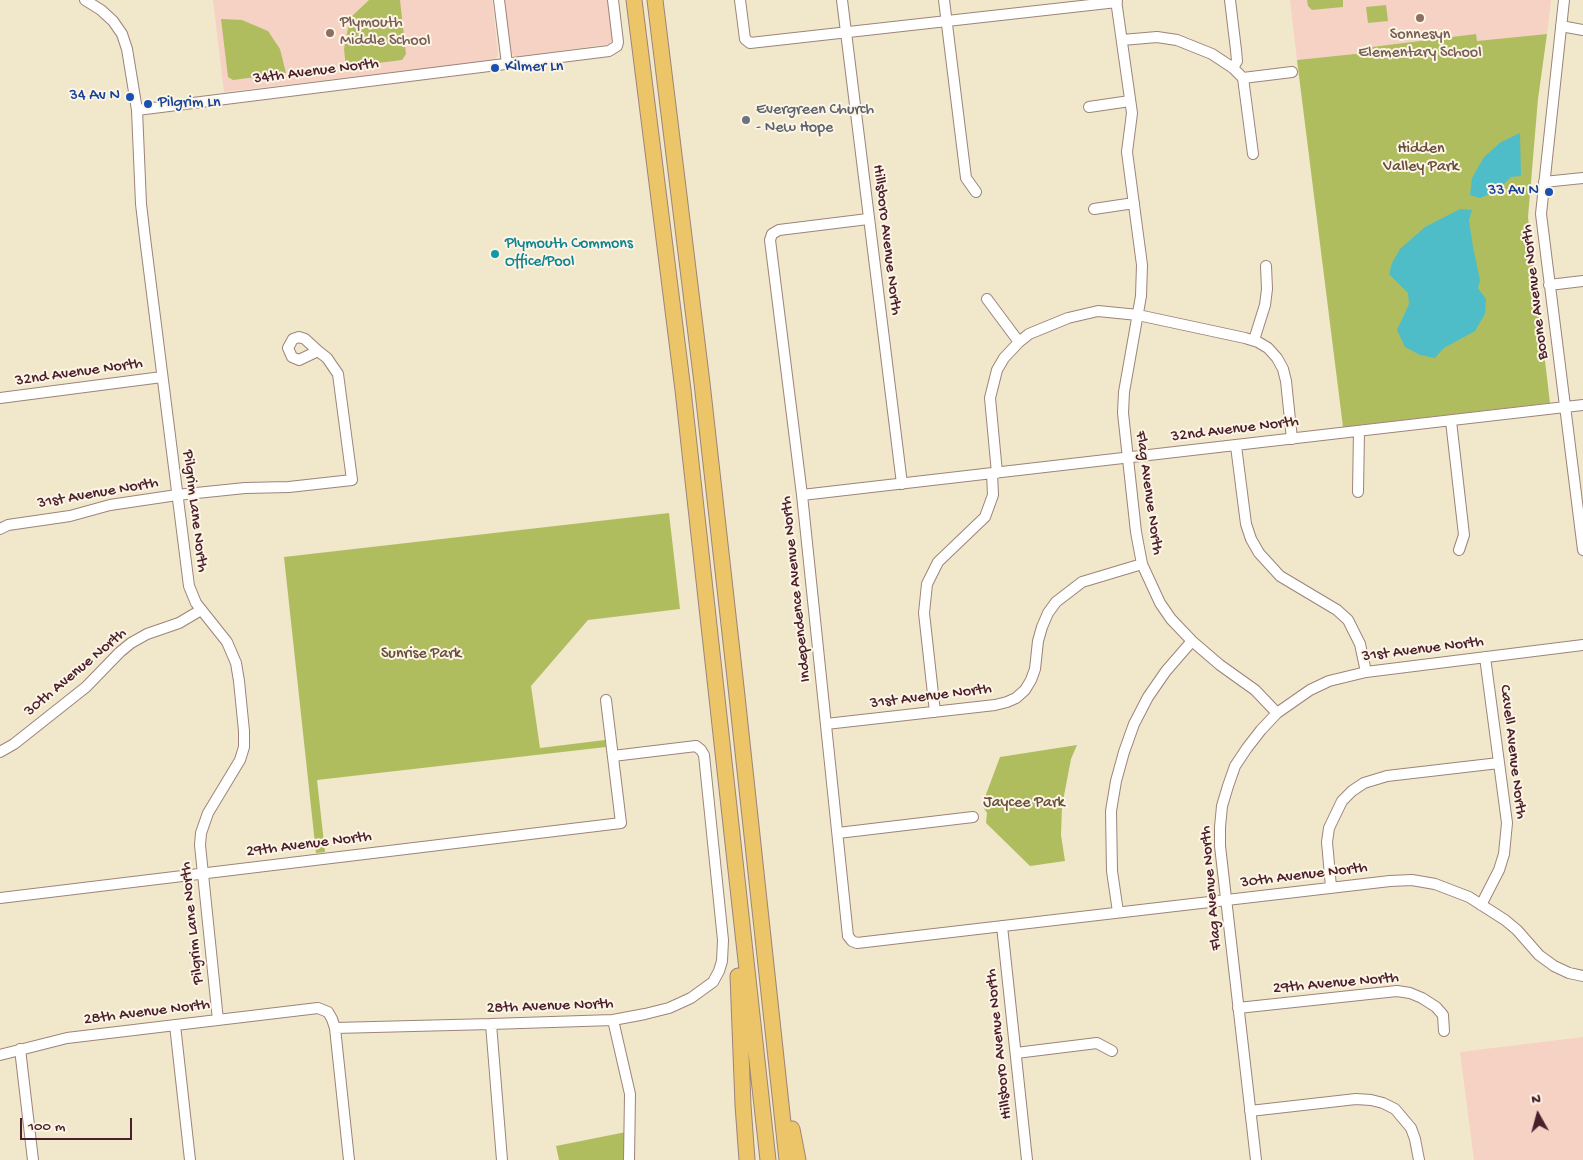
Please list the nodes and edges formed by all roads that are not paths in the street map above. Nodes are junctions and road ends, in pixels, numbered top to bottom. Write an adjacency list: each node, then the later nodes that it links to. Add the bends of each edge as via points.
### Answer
1 (85, 0): 23 (street, Pilgrim Lane North, via 113,21 122,34)
2 (498, 0): 17 (street)
3 (613, 0): 17 (street, 34th Avenue North, via 618,36 617,46 609,51)
4 (634, 0): 77 (highway, via 684,390)
5 (656, 0): 82 (highway, via 702,383)
6 (740, 0): 15 (street, via 745,39 750,43)
7 (842, 0): 15 (street, Hillsboro Avenue North)
8 (944, 0): 12 (street)
9 (1230, 0): 18 (street, via 1237,61)
10 (1564, 0): 13 (street, Boone Avenue North)
11 (1117, 1): 12 (street); 16 (street, Flag Avenue North)
12 (946, 21): 15 (street); 27 (street, via 966,178)
13 (1561, 26): 14 (street); 26 (street, Boone Avenue North)
14 (1583, 30)
15 (846, 33): 30 (street, Hillsboro Avenue North)
16 (1122, 40): 18 (street, via 1158,37 1177,40 1212,54); 21 (street, Flag Avenue North)
17 (506, 64): 23 (street, 34th Avenue North)
18 (1233, 68): 20 (street)
19 (1292, 72): 20 (street)
20 (1243, 78): 24 (street)
21 (1130, 102): 22 (street); 28 (street, Flag Avenue North, via 1132,113 1127,152)
22 (1089, 107)
23 (137, 110): 39 (street, Pilgrim Lane North, via 141,204)
24 (1253, 154)
25 (1583, 178): 26 (street)
26 (1544, 182): 33 (street, Boone Avenue North, via 1541,214)
27 (976, 192)
28 (1134, 203): 29 (street); 35 (street, Flag Avenue North, via 1142,265)
29 (1094, 209)
30 (868, 219): 49 (street, Hillsboro Avenue North); 51 (street, Independence Avenue North, via 788,229 772,234 770,240)
31 (1266, 266): 36 (street, via 1266,305)
32 (1583, 281): 33 (street)
33 (1550, 285): 42 (street, Boone Avenue North)
34 (987, 299): 37 (street)
35 (1138, 315): 36 (street); 37 (street, via 1113,312 1082,314 1042,328); 47 (street, Flag Avenue North, via 1124,392)
36 (1254, 340): 45 (street, via 1268,348 1283,368)
37 (1019, 342): 48 (street, via 1004,358 992,384 990,412)
38 (318, 351): 52 (street, 31st Avenue North, via 338,374 352,480)
39 (162, 377): 40 (street, 32nd Avenue North); 52 (street, Pilgrim Lane North)
40 (0, 398)
41 (1583, 405): 42 (street, 32nd Avenue North)
42 (1565, 407): 43 (street, 32nd Avenue North); 55 (street, Boone Avenue North)
43 (1451, 421): 44 (street, 32nd Avenue North); 54 (street, via 1464,535)
44 (1358, 431): 45 (street, 32nd Avenue North); 50 (street)
45 (1292, 439): 46 (street, 32nd Avenue North)
46 (1236, 446): 47 (street, 32nd Avenue North); 61 (street, via 1246,524 1259,553 1280,576 1348,620 1360,644)
47 (1127, 458): 48 (street, 32nd Avenue North); 56 (street, Flag Avenue North)
48 (995, 473): 49 (street, 32nd Avenue North); 63 (street, via 993,495 985,517 938,562 927,584 924,613)
49 (902, 484): 51 (street, 32nd Avenue North)
50 (1358, 492)
51 (802, 495): 65 (street, Independence Avenue North)
52 (177, 496): 53 (street, 31st Avenue North, via 110,505); 57 (street, Pilgrim Lane North, via 189,586)
53 (0, 529)
54 (1459, 550)
55 (1583, 550)
56 (1142, 564): 58 (street, Flag Avenue North, via 1160,603); 63 (street, 31st Avenue North, via 1082,582 1056,602 1042,627 1031,680 1016,698 995,705)
57 (201, 610): 66 (street, 30th Avenue North, via 131,643 86,687); 71 (street, Pilgrim Lane North, via 227,642 236,663 244,731 240,760 204,823 200,844)
58 (1192, 641): 64 (street, Flag Avenue North, via 1255,690); 76 (street, via 1148,697 1134,724 1121,762 1111,811 1112,871)
59 (1583, 646): 60 (street, 31st Avenue North)
60 (1485, 657): 61 (street, 31st Avenue North); 68 (street, Cavell Avenue North)
61 (1366, 672): 64 (street, 31st Avenue North, via 1329,681)
62 (606, 700): 67 (street)
63 (935, 712): 65 (street, 31st Avenue North)
64 (1277, 713): 74 (street, Flag Avenue North, via 1235,766 1222,806 1220,846)
65 (826, 724): 70 (street, Independence Avenue North)
66 (0, 752)
67 (612, 756): 71 (street, 29th Avenue North, via 621,823); 84 (street, 28th Avenue North, via 696,746 701,750 723,940 719,971 704,990 669,1008)
68 (1499, 763): 72 (street, via 1387,776 1364,783 1352,791 1342,801 1329,828); 75 (street, Cavell Avenue North, via 1506,836 1499,870)
69 (973, 818): 70 (street)
70 (838, 833): 79 (street, Independence Avenue North, via 848,936)
71 (202, 873): 73 (street, 29th Avenue North); 83 (street, Pilgrim Lane North)
72 (1331, 888): 74 (street, 30th Avenue North); 75 (street, 30th Avenue North, via 1412,880 1453,890)
73 (0, 898)
74 (1226, 900): 76 (street, 30th Avenue North); 81 (street, Flag Avenue North)
75 (1481, 905): 80 (street, 30th Avenue North, via 1517,930 1546,960 1569,973)
76 (1118, 912): 78 (street, 30th Avenue North)
77 (741, 915): 99 (highway, via 738,948); 100 (highway)
78 (1002, 926): 79 (street, 30th Avenue North); 91 (street, Hillsboro Avenue North)
79 (852, 941)
80 (1583, 976)
81 (1238, 1008): 88 (street, 29th Avenue North, via 1397,991 1416,995 1436,1007 1443,1015); 93 (street, Flag Avenue North)
82 (771, 1014): 101 (highway); 102 (highway)
83 (218, 1020): 86 (street, 28th Avenue North); 87 (street, 28th Avenue North, via 318,1008 328,1012)
84 (613, 1020): 85 (street, 28th Avenue North); 98 (street, via 630,1094)
85 (491, 1024): 87 (street, 28th Avenue North); 97 (street)
86 (175, 1025): 89 (street, 28th Avenue North, via 67,1038); 95 (street)
87 (335, 1028): 96 (street)
88 (1444, 1031)
89 (20, 1049): 92 (street, 28th Avenue North); 94 (street)
90 (1112, 1051): 91 (street, via 1096,1043)
91 (1016, 1053): 103 (street, Hillsboro Avenue North)
92 (0, 1055)
93 (1250, 1111): 104 (street, Flag Avenue North); 105 (street, via 1356,1099 1383,1103 1395,1109 1411,1128)
94 (33, 1160)
95 (190, 1160)
96 (349, 1160)
97 (502, 1160)
98 (629, 1160)
99 (747, 1160)
100 (768, 1160)
101 (787, 1160)
102 (798, 1160)
103 (1027, 1160)
104 (1256, 1160)
105 (1419, 1160)

